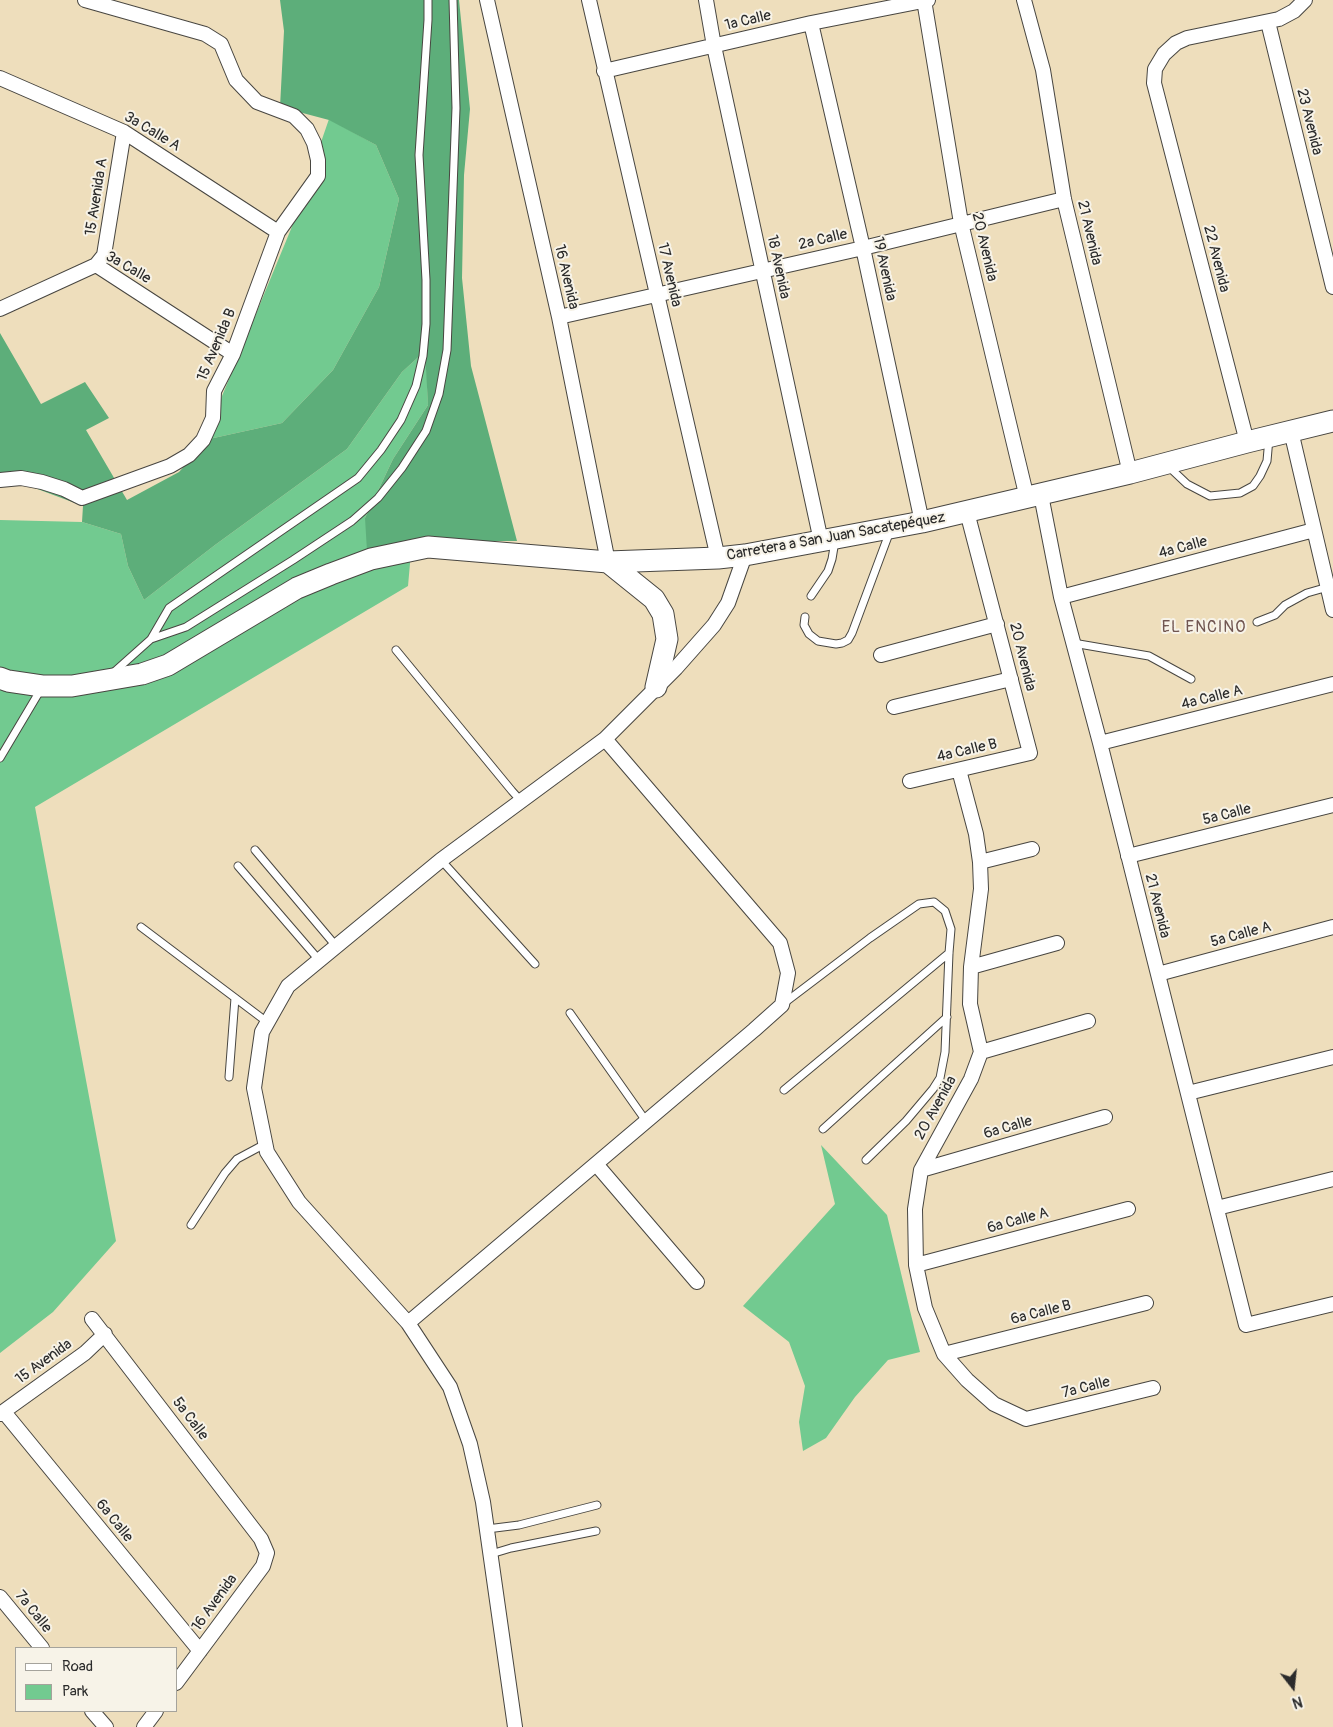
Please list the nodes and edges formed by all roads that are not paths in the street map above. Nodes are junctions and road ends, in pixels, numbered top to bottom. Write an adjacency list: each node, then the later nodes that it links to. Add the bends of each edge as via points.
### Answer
1 (428, 0): 50 (lane, via 419,155 426,324 416,386 401,420 358,478 169,608)
2 (453, 0): 50 (lane, via 456,108 447,350 439,394 426,431 378,498 352,520 186,627)
3 (487, 0): 25 (street, 16 Avenida)
4 (589, 0): 13 (street, 17 Avenida)
5 (706, 0): 12 (street, 18 Avenida)
6 (925, 0): 11 (street, 1a Calle); 17 (street, 20 Avenida)
7 (1024, 0): 16 (street, 21 Avenida, via 1043,70)
8 (1305, 0): 10 (street, via 1279,20)
9 (93, 1): 18 (street, 15 Avenida B, via 205,34 221,44 236,80 257,102 294,116 307,129 318,160 318,176)
10 (1268, 22): 22 (street, 23 Avenida); 30 (street, 22 Avenida, via 1176,43 1155,69 1154,83)
11 (811, 23): 12 (street, 1a Calle); 19 (street, 19 Avenida)
12 (714, 46): 13 (street, 1a Calle); 21 (street, 18 Avenida)
13 (604, 71): 23 (street, 17 Avenida)
14 (0, 78): 15 (street, 3a Calle A)
15 (124, 132): 18 (street, 3a Calle A); 20 (street, 15 Avenida A, via 104,255)
16 (1064, 199): 17 (street, 2a Calle); 32 (street, 21 Avenida)
17 (961, 223): 19 (street, 2a Calle); 34 (street, 20 Avenida)
18 (278, 232): 26 (street, 15 Avenida B)
19 (863, 248): 21 (street, 2a Calle); 36 (street, 19 Avenida)
20 (96, 265): 24 (street, 3a Calle); 26 (street, 3a Calle)
21 (762, 270): 23 (street, 2a Calle); 39 (street, 18 Avenida)
22 (1333, 287)
23 (657, 294): 25 (street, 2a Calle); 41 (street, 17 Avenida)
24 (0, 309)
25 (559, 317): 42 (street, 16 Avenida)
26 (233, 354): 33 (street, 15 Avenida B, via 214,391 213,418 203,440 189,455 170,466 82,498 42,482 21,478)
27 (1333, 421): 28 (main road, Carretera a San Juan Sacatepéquez)
28 (1291, 431): 29 (main road, Carretera a San Juan Sacatepéquez); 38 (street)
29 (1270, 437): 30 (main road, Carretera a San Juan Sacatepéquez); 31 (lane, via 1267,461 1260,476 1253,486 1240,493 1210,496 1188,484)
30 (1246, 442): 31 (main road, Carretera a San Juan Sacatepéquez)
31 (1166, 464): 32 (main road, Carretera a San Juan Sacatepéquez)
32 (1130, 473): 34 (main road, Carretera a San Juan Sacatepéquez)
33 (0, 480)
34 (1034, 496): 35 (main road, Carretera a San Juan Sacatepéquez); 45 (street, 21 Avenida)
35 (967, 512): 36 (main road, Carretera a San Juan Sacatepéquez); 49 (street, 20 Avenida)
36 (922, 522): 37 (main road, Carretera a San Juan Sacatepéquez)
37 (891, 528): 39 (main road, Carretera a San Juan Sacatepéquez); 47 (lane, via 848,640 836,644 818,641 809,634)
38 (1314, 530): 43 (street); 45 (street, 4a Calle)
39 (828, 540): 40 (main road, Carretera a San Juan Sacatepéquez); 44 (lane, via 832,559)
40 (745, 555): 41 (main road, Carretera a San Juan Sacatepéquez); 60 (street, via 728,602 714,625)
41 (718, 558): 42 (main road, Carretera a San Juan Sacatepéquez)
42 (608, 562): 57 (main road, Carretera a San Juan Sacatepéquez, via 428,547 371,559 297,588 168,665); 60 (main road, via 654,599 663,614 667,639)
43 (1328, 587): 46 (street); 48 (lane, via 1285,605 1275,615)
44 (811, 596)
45 (1061, 597): 51 (street, 21 Avenida)
46 (1333, 610)
47 (804, 616)
48 (1257, 622)
49 (997, 624): 53 (street); 55 (street, 20 Avenida)
50 (150, 639): 57 (lane)
51 (1073, 643): 56 (lane, via 1149,656); 63 (street, 21 Avenida)
52 (396, 650): 68 (lane)
53 (880, 655)
54 (0, 678): 59 (main road, Carretera a San Juan Sacatepéquez)
55 (1011, 679): 61 (street); 64 (street, 20 Avenida)
56 (1191, 679)
57 (103, 682): 59 (main road, Carretera a San Juan Sacatepéquez)
58 (1333, 684): 63 (street, 4a Calle A)
59 (42, 686): 65 (lane)
60 (656, 687): 62 (street)
61 (894, 708)
62 (605, 739): 68 (street); 86 (street, via 780,943 788,973)
63 (1100, 743): 72 (street, 21 Avenida)
64 (1030, 753): 66 (street, 4a Calle B)
65 (0, 758)
66 (959, 770): 67 (street, 4a Calle B); 74 (street)
67 (910, 781)
68 (521, 801): 73 (street)
69 (1333, 804): 72 (street, 5a Calle)
70 (1032, 849): 74 (street)
71 (256, 850): 79 (lane)
72 (1128, 856): 84 (street, 21 Avenida)
73 (440, 860): 79 (street); 82 (lane)
74 (980, 862): 83 (street, via 981,889)
75 (238, 866): 81 (lane)
76 (141, 927): 85 (lane)
77 (1333, 927): 84 (street, 5a Calle A)
78 (1057, 943): 83 (street)
79 (336, 946): 81 (street)
80 (949, 952): 86 (lane, via 951,929 945,911 934,902 919,904); 88 (lane); 94 (lane)
81 (319, 960): 90 (street, via 288,986)
82 (535, 964)
83 (971, 967): 91 (street, via 970,1004)
84 (1158, 974): 95 (street, 21 Avenida)
85 (235, 998): 90 (lane); 93 (lane)
86 (782, 1005): 97 (street)
87 (570, 1013): 97 (lane)
88 (947, 1017): 98 (lane); 100 (lane, via 946,1052 934,1089)
89 (1088, 1020): 91 (street)
90 (268, 1022): 99 (street, via 262,1032 254,1088)
91 (981, 1052): 102 (street, 20 Avenida, via 971,1079)
92 (1333, 1056): 95 (street)
93 (228, 1076)
94 (784, 1090)
95 (1188, 1093): 104 (street, 21 Avenida)
96 (1105, 1118): 102 (street, 6a Calle)
97 (646, 1121): 101 (street)
98 (823, 1129)
99 (265, 1144): 106 (lane, via 237,1159); 112 (street, via 299,1202)
100 (866, 1160)
101 (596, 1164): 108 (street); 112 (street)
102 (921, 1170): 107 (street, 20 Avenida, via 915,1209)
103 (1333, 1179): 104 (street)
104 (1217, 1208): 110 (street, 21 Avenida, via 1246,1325)
105 (1128, 1209): 107 (street, 6a Calle A)
106 (191, 1225)
107 (916, 1265): 114 (street, 20 Avenida, via 925,1308)
108 (697, 1282)
109 (1146, 1302): 114 (street, 6a Calle B)
110 (1333, 1304)
111 (92, 1319): 113 (street, 5a Calle)
112 (408, 1322): 119 (street, via 450,1387 470,1444)
113 (105, 1334): 116 (street, 15 Avenida, via 85,1353); 121 (street, 5a Calle)
114 (944, 1354): 117 (street, 20 Avenida, via 966,1380 994,1404)
115 (1153, 1388): 117 (street, 7a Calle)
116 (2, 1413): 125 (street, 6a Calle)
117 (1026, 1419)
118 (597, 1505): 119 (lane)
119 (487, 1529): 122 (street)
120 (596, 1531): 122 (lane)
121 (261, 1540): 125 (street, 16 Avenida, via 267,1553 263,1566)
122 (491, 1554): 131 (street)
123 (0, 1597): 124 (street, 7a Calle)
124 (41, 1647)
125 (200, 1651): 126 (street, 16 Avenida)
126 (178, 1680)
127 (93, 1712): 129 (street)
128 (155, 1712): 130 (street)
129 (106, 1727)
130 (144, 1727)
131 (515, 1727)

